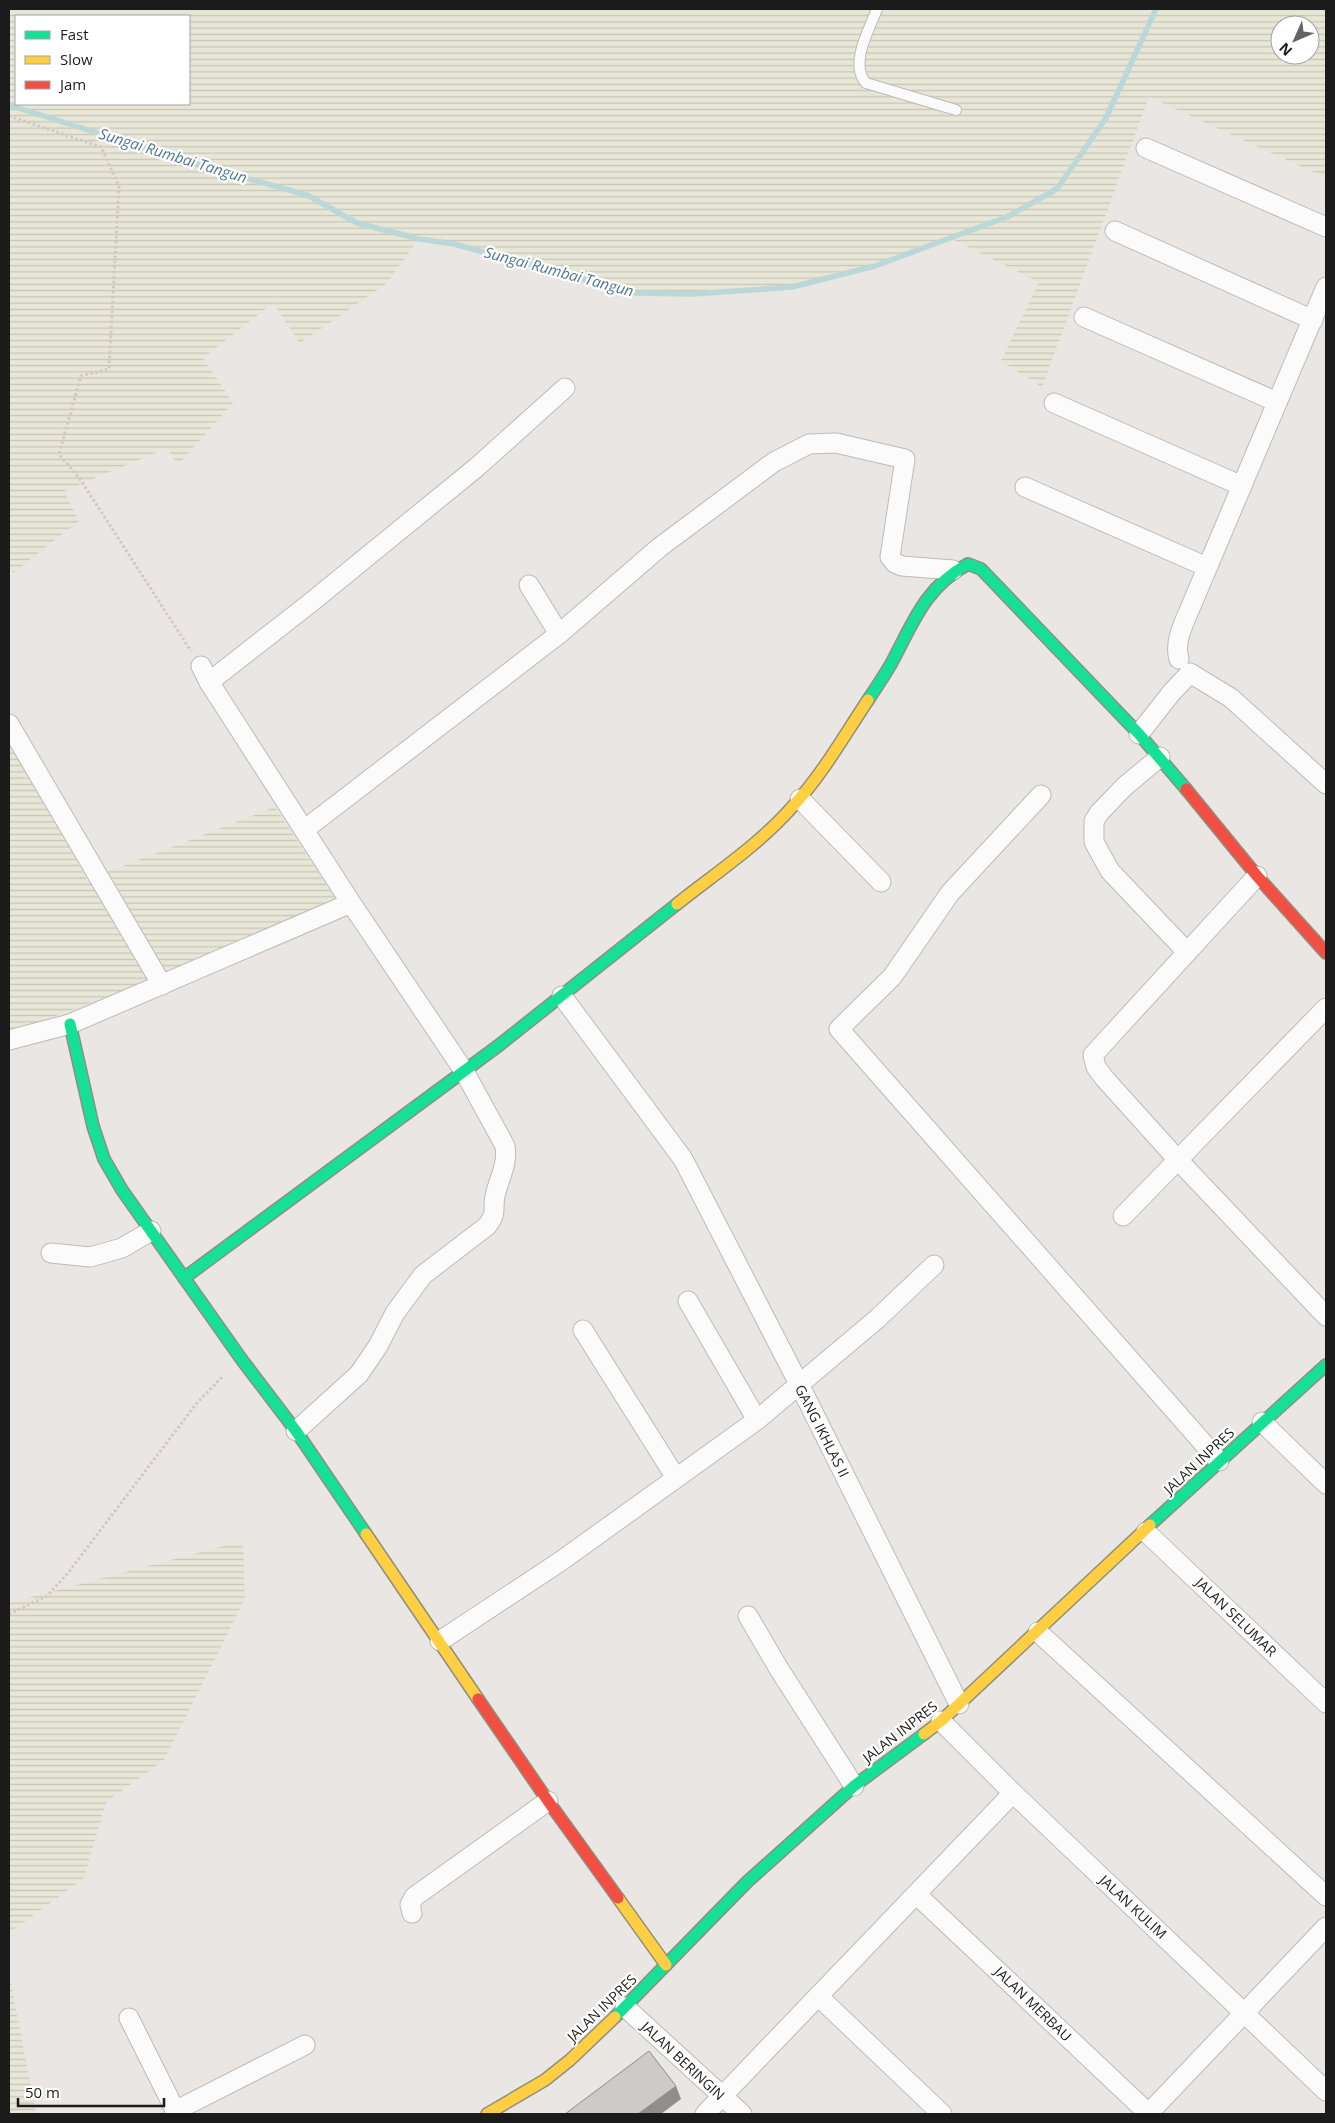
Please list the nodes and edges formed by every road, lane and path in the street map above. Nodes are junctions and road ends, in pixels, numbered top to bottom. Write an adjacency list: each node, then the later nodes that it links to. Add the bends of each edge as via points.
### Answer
1 (877, 9): 2 (lane, via 861,53 860,77 866,84)
2 (956, 110)
3 (9, 116): 20 (path, via 101,147 119,186 109,369 81,376 59,454 80,479)
4 (1146, 148): 5 (street)
5 (1326, 227)
6 (1115, 231): 9 (street)
7 (1326, 287): 9 (street)
8 (1084, 317): 11 (street)
9 (1313, 320): 11 (street)
10 (565, 388): 20 (street, via 477,467 317,598)
11 (1277, 402): 13 (street)
12 (1054, 403): 13 (street)
13 (1242, 486): 15 (street)
14 (1025, 487): 15 (street)
15 (1207, 567): 19 (street, via 1179,637)
16 (953, 570): 18 (street, via 902,566 890,557 905,459 836,443 809,444 774,462 660,547); 22 (street, via 968,564 981,569); 26 (street, via 914,618 882,678)
17 (529, 585): 18 (street)
18 (559, 634): 27 (street)
19 (1179, 659)
20 (205, 674): 27 (street)
21 (9, 724): 33 (street)
22 (1139, 734): 23 (street); 24 (street, via 1190,673 1231,698)
23 (1160, 757): 28 (street); 31 (street, via 1099,813 1094,821 1094,842 1110,871)
24 (1326, 784)
25 (1041, 795): 54 (street, via 950,893 892,977 839,1029)
26 (800, 799): 29 (street); 34 (street, via 764,835)
27 (304, 830): 30 (street)
28 (1257, 876): 31 (street); 32 (street)
29 (880, 882)
30 (351, 903): 33 (street); 38 (street)
31 (1187, 952): 39 (street, via 1093,1055 1105,1079)
32 (1326, 953)
33 (162, 984): 36 (street)
34 (562, 996): 38 (street); 50 (street, GANG IKHLAS II, via 678,1152)
35 (1326, 1008): 39 (street)
36 (70, 1024): 37 (street); 41 (street, via 93,1126 104,1159)
37 (9, 1040)
38 (464, 1070): 44 (street); 53 (street, via 505,1146 505,1167 495,1196 493,1218 423,1275 395,1313 359,1374)
39 (1178, 1160): 40 (street); 46 (street)
40 (1123, 1216)
41 (151, 1231): 42 (street, via 122,1248 90,1257); 44 (street)
42 (51, 1253)
43 (934, 1265): 50 (street)
44 (184, 1278): 48 (street)
45 (688, 1301): 51 (street)
46 (1326, 1316)
47 (583, 1330): 55 (street)
48 (242, 1360): 53 (street); 58 (path, via 196,1404 47,1596)
49 (1326, 1365): 52 (street, JALAN INPRES)
50 (799, 1384): 51 (street); 63 (street, GANG IKHLAS II)
51 (757, 1420): 55 (street)
52 (1262, 1422): 54 (street, JALAN INPRES); 56 (street)
53 (296, 1431): 61 (street)
54 (1219, 1461): 57 (street, JALAN INPRES)
55 (676, 1478): 61 (street)
56 (1326, 1484)
57 (1146, 1532): 60 (street, JALAN INPRES); 62 (street, JALAN SELUMAR)
58 (9, 1614)
59 (748, 1616): 65 (street)
60 (1038, 1632): 63 (street, JALAN INPRES); 69 (street)
61 (440, 1641): 67 (street)
62 (1326, 1703)
63 (959, 1704): 64 (street, JALAN INPRES)
64 (941, 1721): 65 (street, JALAN INPRES); 66 (street, JALAN KULIM)
65 (854, 1786): 72 (street, JALAN INPRES, via 747,1882)
66 (1013, 1793): 68 (street); 75 (street, JALAN KULIM)
67 (548, 1801): 70 (street, via 414,1897 410,1905); 72 (street)
68 (916, 1894): 73 (street); 85 (street, JALAN MERBAU)
69 (1326, 1896)
70 (412, 1913)
71 (1326, 1927): 75 (street)
72 (666, 1965): 74 (street, JALAN INPRES)
73 (818, 1996): 79 (street); 84 (street)
74 (625, 2007): 79 (street, JALAN BERINGIN); 81 (street, JALAN INPRES, via 545,2080)
75 (1245, 2013): 78 (street, JALAN KULIM); 85 (street)
76 (129, 2018): 80 (street)
77 (305, 2045): 80 (street)
78 (1326, 2091)
79 (722, 2096): 82 (street); 83 (street, JALAN BERINGIN)
80 (176, 2113)
81 (487, 2114)
82 (705, 2114)
83 (742, 2114)
84 (942, 2114)
85 (1149, 2114)

